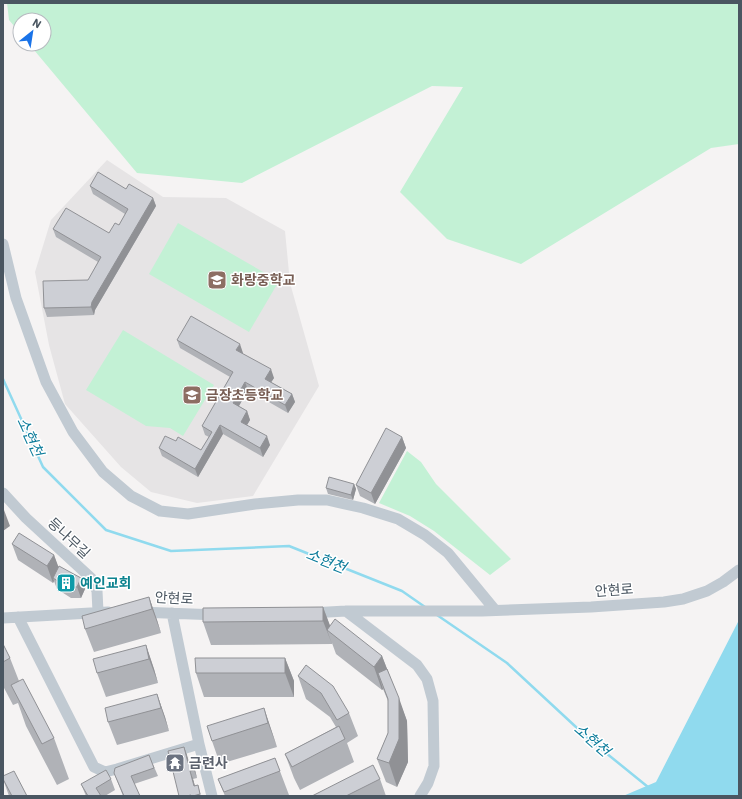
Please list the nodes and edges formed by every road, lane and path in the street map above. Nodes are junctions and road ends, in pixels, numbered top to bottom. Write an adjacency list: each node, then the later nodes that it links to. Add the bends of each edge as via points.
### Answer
1 (3, 244): 4 (street, via 16,298 46,382 78,438 103,472 131,496 160,511 188,514 298,500 327,500 363,508 398,519 425,535 448,553)
2 (3, 493): 6 (street, 등나무길, via 90,578 97,591)
3 (739, 570): 4 (street, 안현로, via 716,587 683,599 591,607)
4 (495, 610): 5 (street, 안현로)
5 (346, 611): 8 (street); 14 (street, via 416,665 427,679 433,700 434,766)
6 (98, 612): 7 (street, 안현로); 10 (street, 안현로)
7 (172, 614): 9 (street, 안현로); 12 (street)
8 (301, 614)
9 (226, 615)
10 (18, 617): 11 (street, 안현로); 12 (street, via 94,767 105,772)
11 (3, 618)
12 (199, 744): 13 (street)
13 (212, 796)
14 (420, 796)

